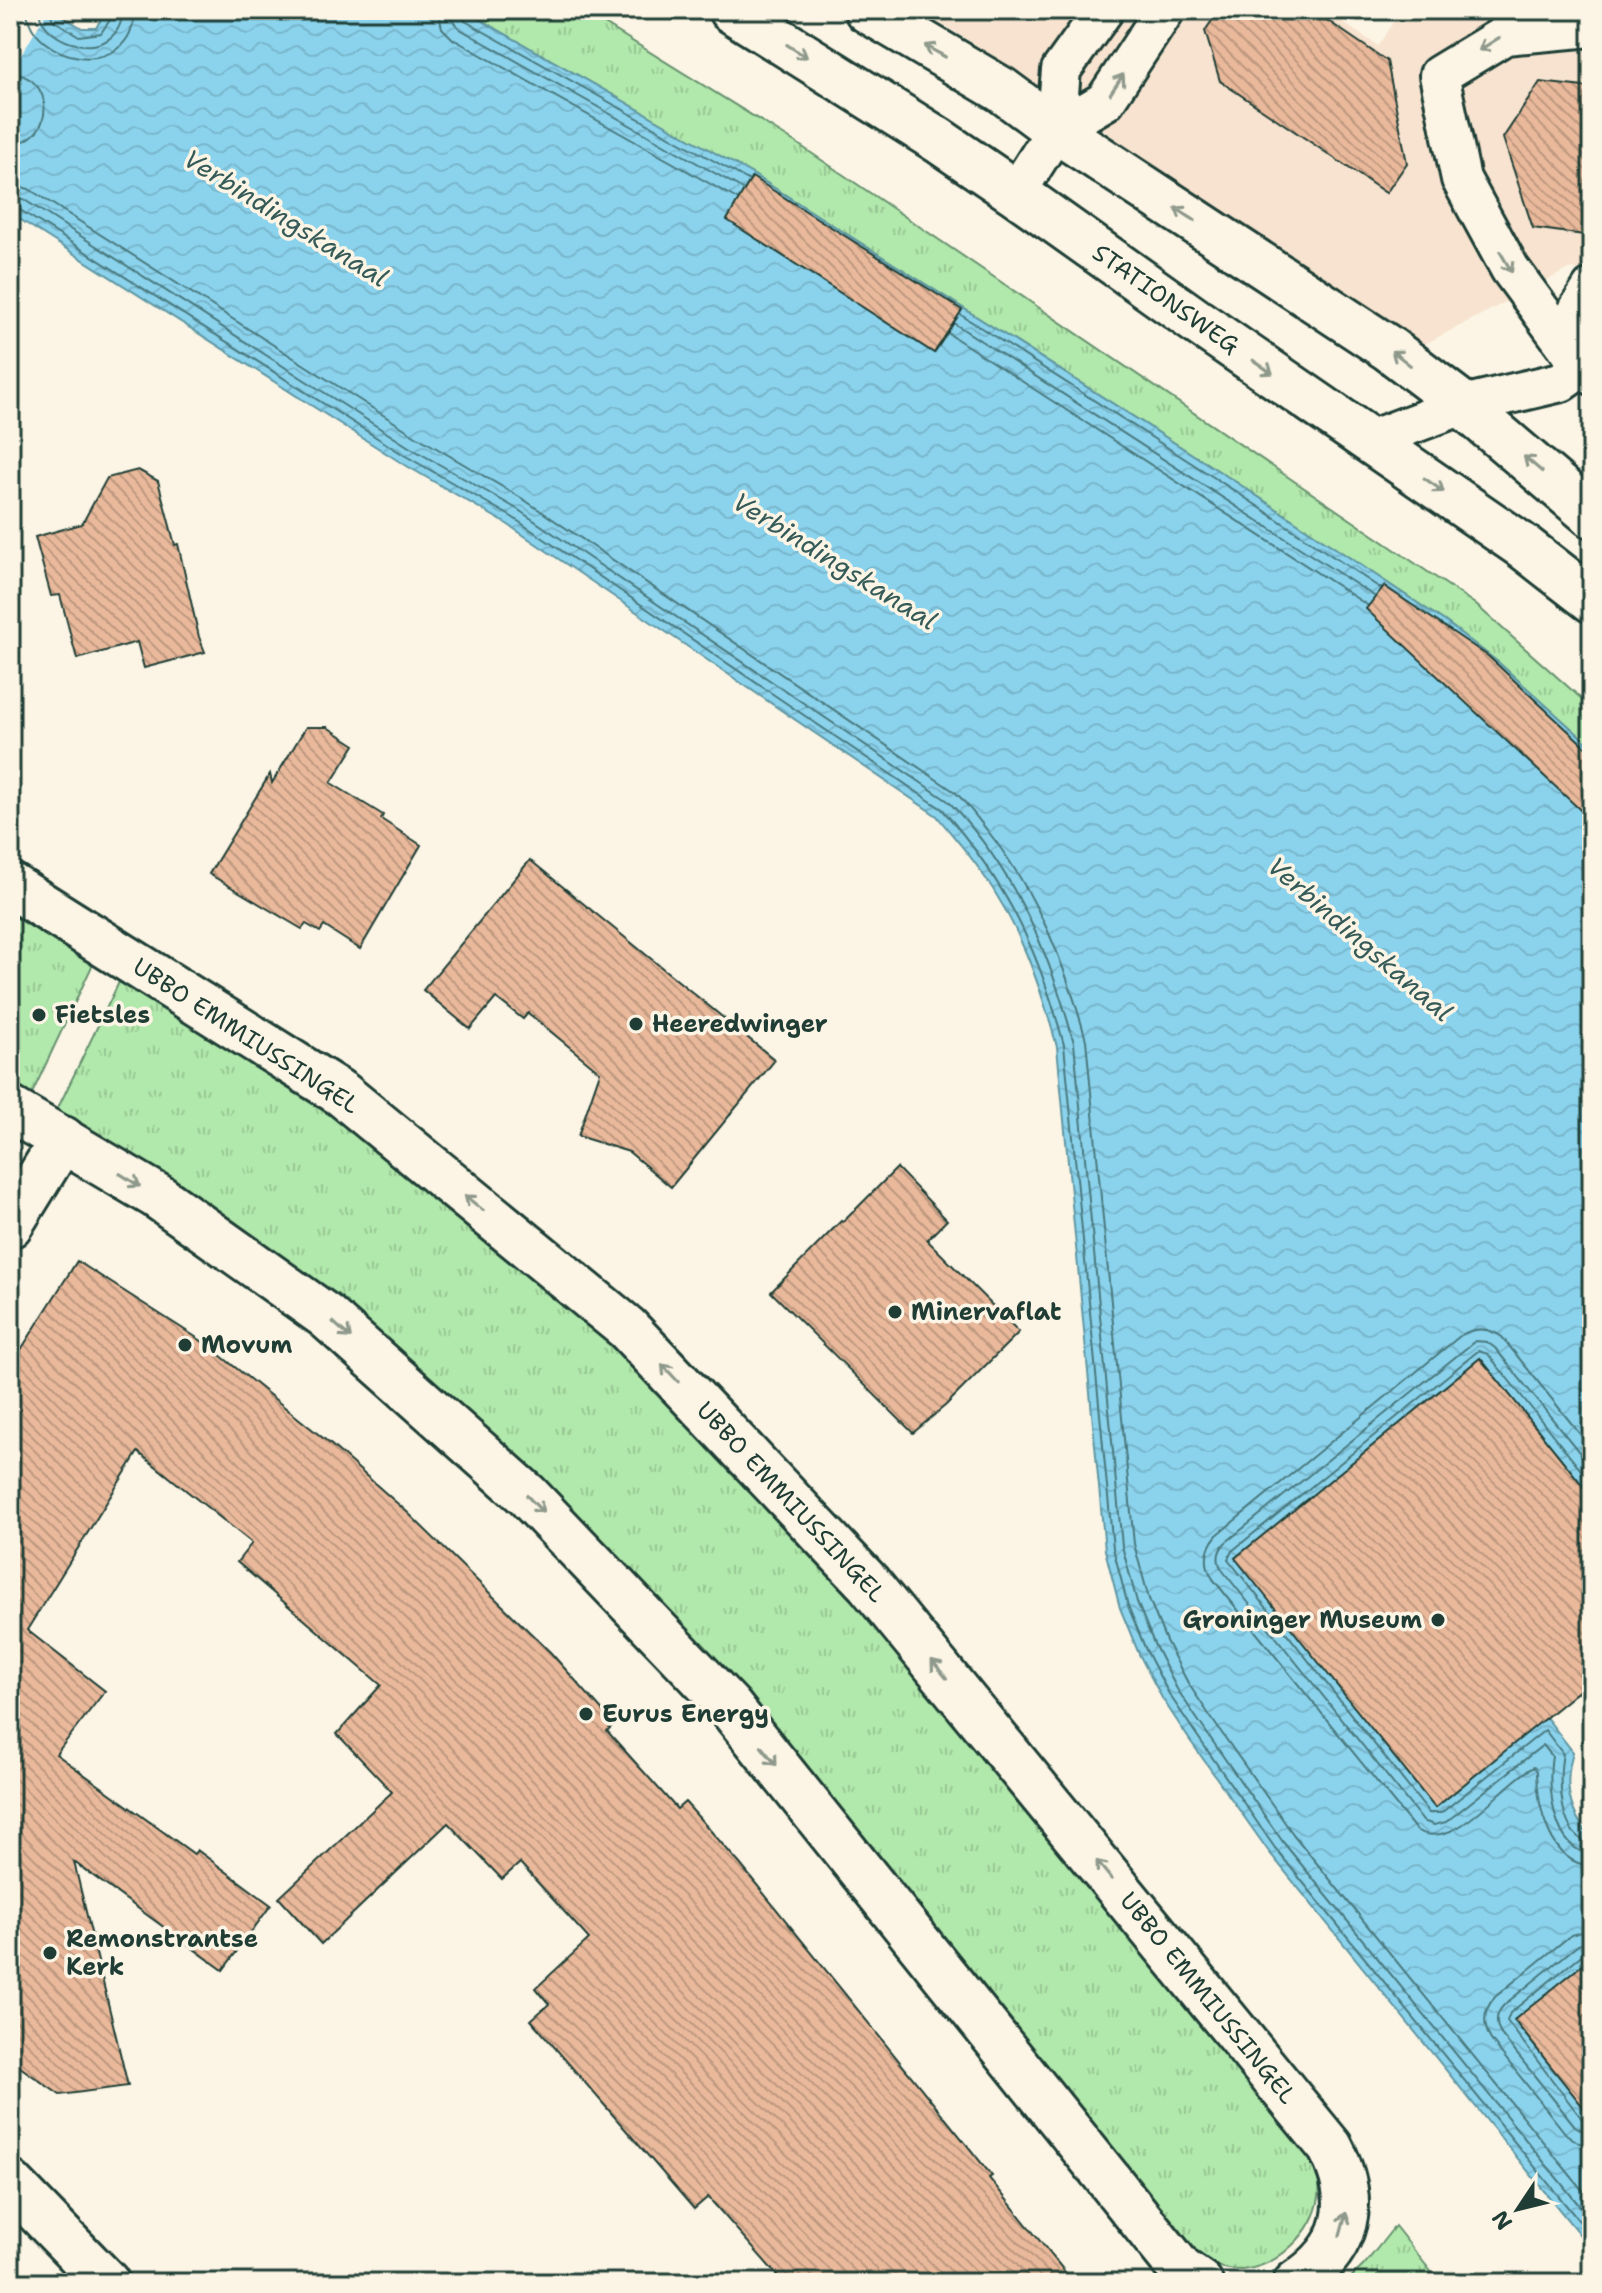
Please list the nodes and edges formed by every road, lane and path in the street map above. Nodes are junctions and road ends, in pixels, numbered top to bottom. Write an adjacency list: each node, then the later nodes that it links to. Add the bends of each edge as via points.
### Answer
1 (731, 10): 7 (street, STATIONSWEG, one-way to 7)
2 (867, 10): 6 (street, one-way to 2, via 1002,90)
3 (1104, 10): 6 (lane, via 1061,70)
4 (1165, 10): 6 (lane, one-way to 4, via 1105,101)
5 (1592, 27): 10 (lane, one-way to 10, via 1505,35 1439,75 1461,179 1510,269)
6 (1056, 130): 7 (lane); 11 (street, one-way to 6, via 1388,348)
7 (1016, 193): 12 (street, STATIONSWEG, one-way to 12)
8 (1592, 288): 9 (lane, via 1578,310)
9 (1592, 325)
10 (1589, 366): 11 (lane, via 1561,382)
11 (1463, 405): 12 (lane); 13 (street, one-way to 11)
12 (1370, 440): 14 (street, STATIONSWEG, one-way to 14)
13 (1592, 515)
14 (1592, 600)
15 (10, 885): 22 (street, UBBO EMMIUSSINGEL, one-way to 15, via 1327,2258 1346,2217 1347,2193 1330,2147 869,1584 627,1328 354,1104)
16 (10, 1109): 17 (street)
17 (63, 1139): 18 (street); 21 (street, one-way to 21, via 157,1196 326,1316 527,1495 729,1706 1181,2270)
18 (10, 1225)
19 (10, 2183): 20 (street)
20 (107, 2283)
21 (1200, 2283)
22 (1296, 2283)

